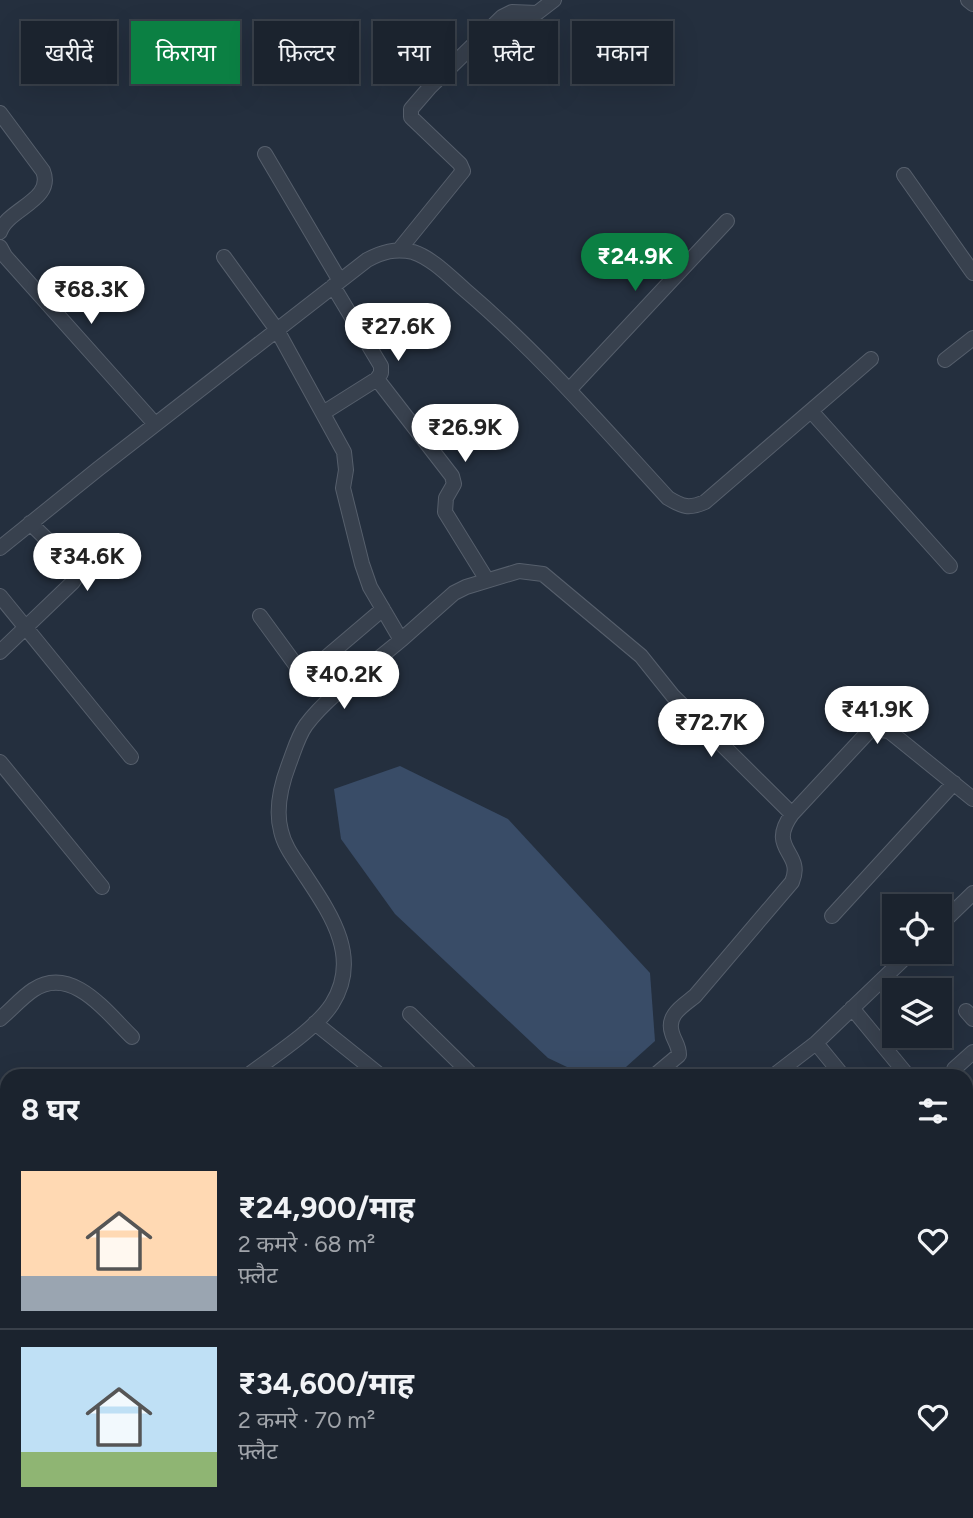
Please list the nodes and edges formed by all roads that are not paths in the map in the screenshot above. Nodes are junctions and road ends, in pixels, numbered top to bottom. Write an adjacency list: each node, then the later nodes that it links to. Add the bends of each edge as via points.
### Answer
1 (554, 0): 10 (street, via 537,13 512,12 502,17 411,109 411,117 460,163 463,172)
2 (968, 0): 3 (street)
3 (973, 4)
4 (3, 122): 8 (street, via 47,180 38,195 3,223)
5 (265, 154): 13 (street)
6 (904, 175): 12 (street)
7 (727, 221): 19 (street)
8 (0, 233)
9 (0, 247): 22 (street)
10 (399, 250): 13 (street, via 367,260); 19 (street, via 433,264 506,325)
11 (224, 257): 14 (street)
12 (973, 273)
13 (336, 284): 14 (street); 18 (street, via 381,366)
14 (277, 330): 21 (street); 22 (street)
15 (973, 338): 17 (street)
16 (871, 359): 20 (street)
17 (945, 359)
18 (377, 379): 21 (street); 26 (street, via 452,476 445,512)
19 (569, 390): 20 (street, via 668,498 693,508)
20 (810, 411): 25 (street)
21 (323, 413): 28 (street, via 344,452 345,498 365,575)
22 (155, 424): 23 (street)
23 (30, 523): 24 (street); 30 (street, via 74,566 76,577)
24 (0, 548)
25 (950, 566)
26 (487, 580): 31 (street, via 454,593); 37 (street, via 519,571 543,575 641,656 673,696)
27 (0, 596): 30 (street)
28 (383, 609): 29 (street, via 304,671); 31 (street)
29 (260, 616)
30 (25, 627): 32 (street); 33 (street)
31 (401, 640): 46 (street, via 306,726 281,790 281,832 343,943 341,985)
32 (0, 652)
33 (131, 757)
34 (0, 762): 38 (street)
35 (954, 783): 36 (street); 37 (street, via 889,731 872,729); 41 (street)
36 (973, 799)
37 (792, 814): 53 (street, via 781,836 795,866 792,882 695,996 676,1012 671,1032 679,1055)
38 (102, 887)
39 (973, 893): 40 (street)
40 (952, 913)
41 (832, 916)
42 (898, 964): 43 (street)
43 (852, 1008): 48 (street); 56 (street)
44 (410, 1014): 52 (street)
45 (0, 1019): 47 (street, via 34,989 53,982 69,984 82,989)
46 (315, 1023): 50 (street); 51 (street)
47 (132, 1037)
48 (816, 1043): 54 (street); 55 (street)
49 (973, 1052): 57 (street)
50 (256, 1069)
51 (372, 1069)
52 (466, 1069)
53 (662, 1069)
54 (782, 1069)
55 (837, 1069)
56 (902, 1069)
57 (954, 1069)

